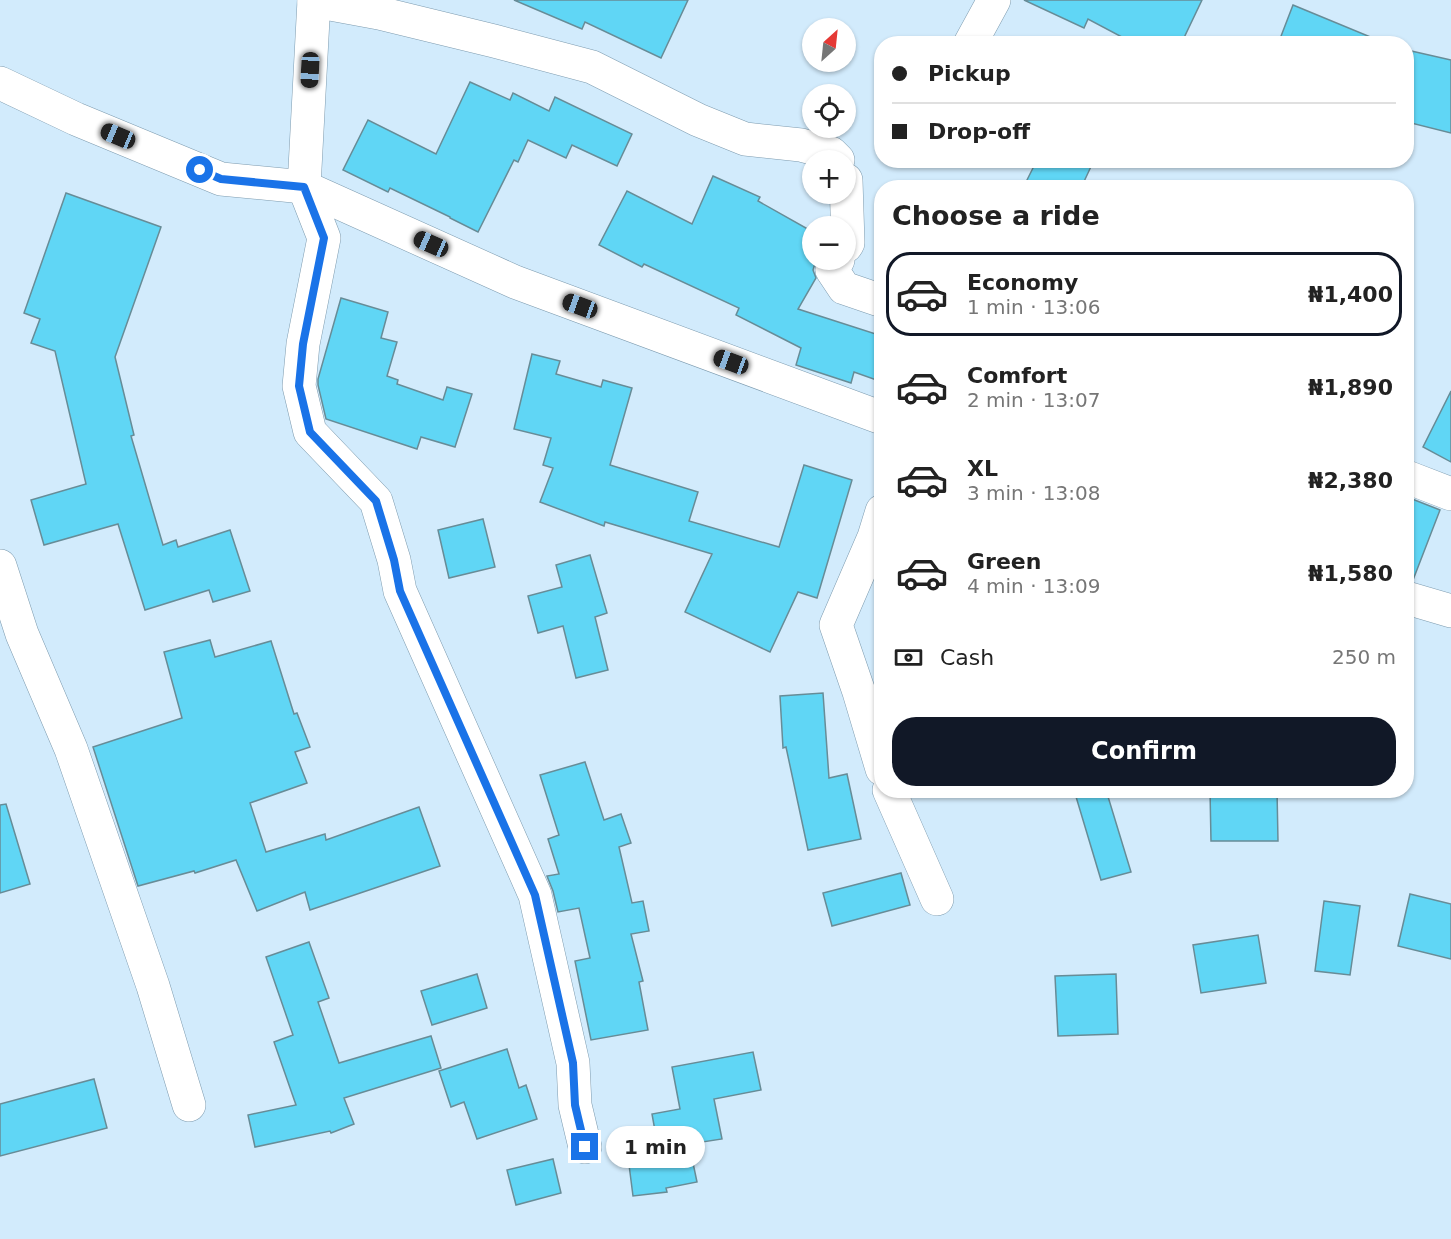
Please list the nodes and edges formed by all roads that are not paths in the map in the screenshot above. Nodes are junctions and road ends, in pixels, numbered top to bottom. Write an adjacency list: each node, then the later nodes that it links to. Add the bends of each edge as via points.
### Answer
1 (314, 0): 5 (street, via 592,67 745,139); 6 (street)
2 (994, 0): 3 (street)
3 (974, 36)
4 (0, 83): 6 (street, via 221,179)
5 (820, 150)
6 (304, 187): 9 (street, via 515,282); 20 (street, via 324,238 303,344 299,386 310,432 376,501 400,591 535,895 573,1063 575,1105)
7 (832, 270): 8 (street, via 844,288)
8 (874, 298)
9 (874, 415)
10 (1414, 480): 11 (street)
11 (1451, 494)
12 (874, 537): 16 (street, via 836,626)
13 (0, 566): 19 (street, via 22,634 71,749 153,986)
14 (1414, 600): 15 (street)
15 (1451, 611)
16 (874, 743)
17 (893, 798): 18 (street)
18 (937, 898)
19 (189, 1105)
20 (585, 1147)

